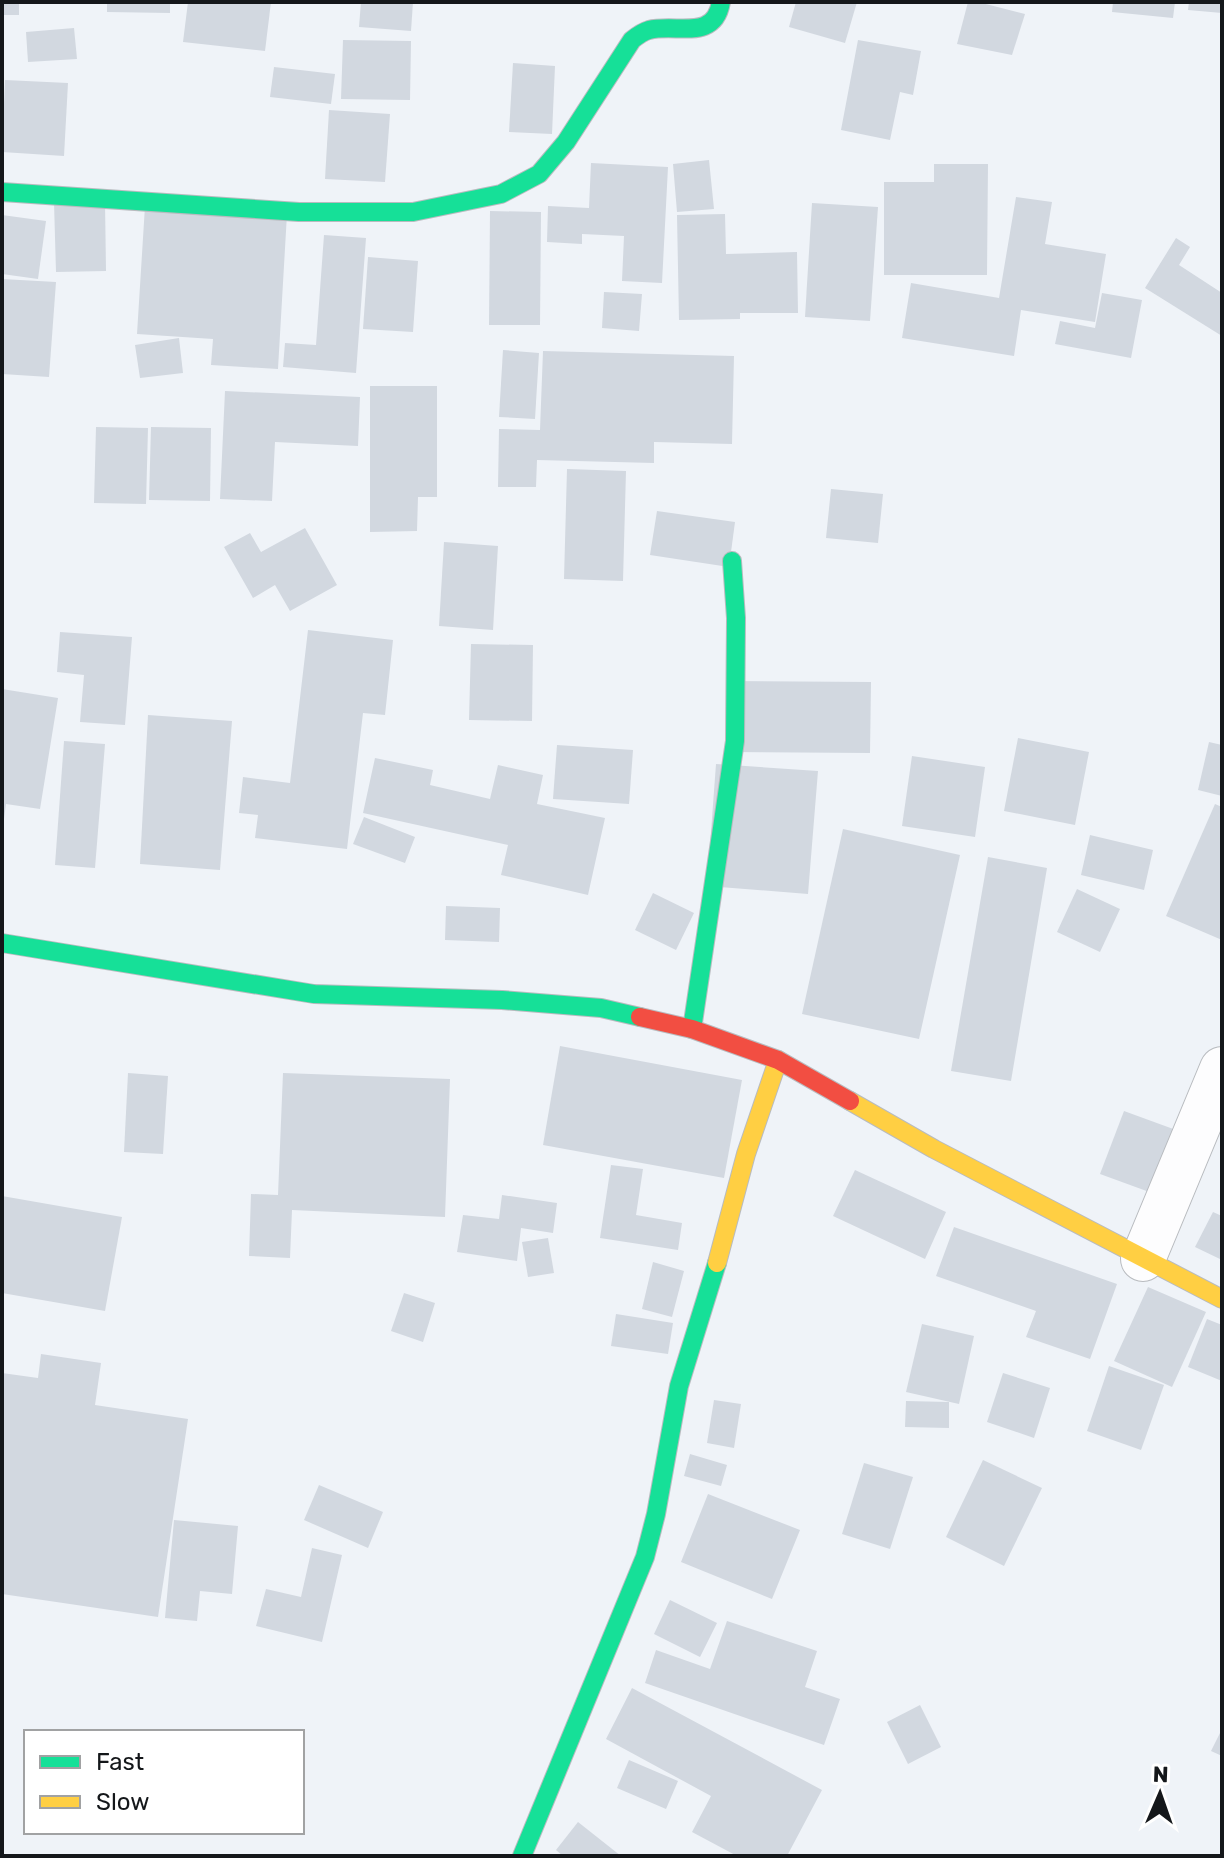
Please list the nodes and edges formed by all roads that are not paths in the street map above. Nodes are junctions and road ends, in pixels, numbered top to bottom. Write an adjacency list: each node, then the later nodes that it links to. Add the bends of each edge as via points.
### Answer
1 (721, 2): 2 (street, via 717,17 707,26 646,30 632,40 539,174 501,194 413,212 299,212)
2 (2, 192)
3 (732, 561): 5 (street, via 735,741)
4 (2, 943): 5 (street, via 314,994 601,1008)
5 (692, 1029): 6 (street)
6 (778, 1060): 8 (street); 10 (street, via 679,1386 645,1557)
7 (1222, 1069): 8 (street)
8 (1143, 1259): 9 (street)
9 (1222, 1299)
10 (522, 1856)

